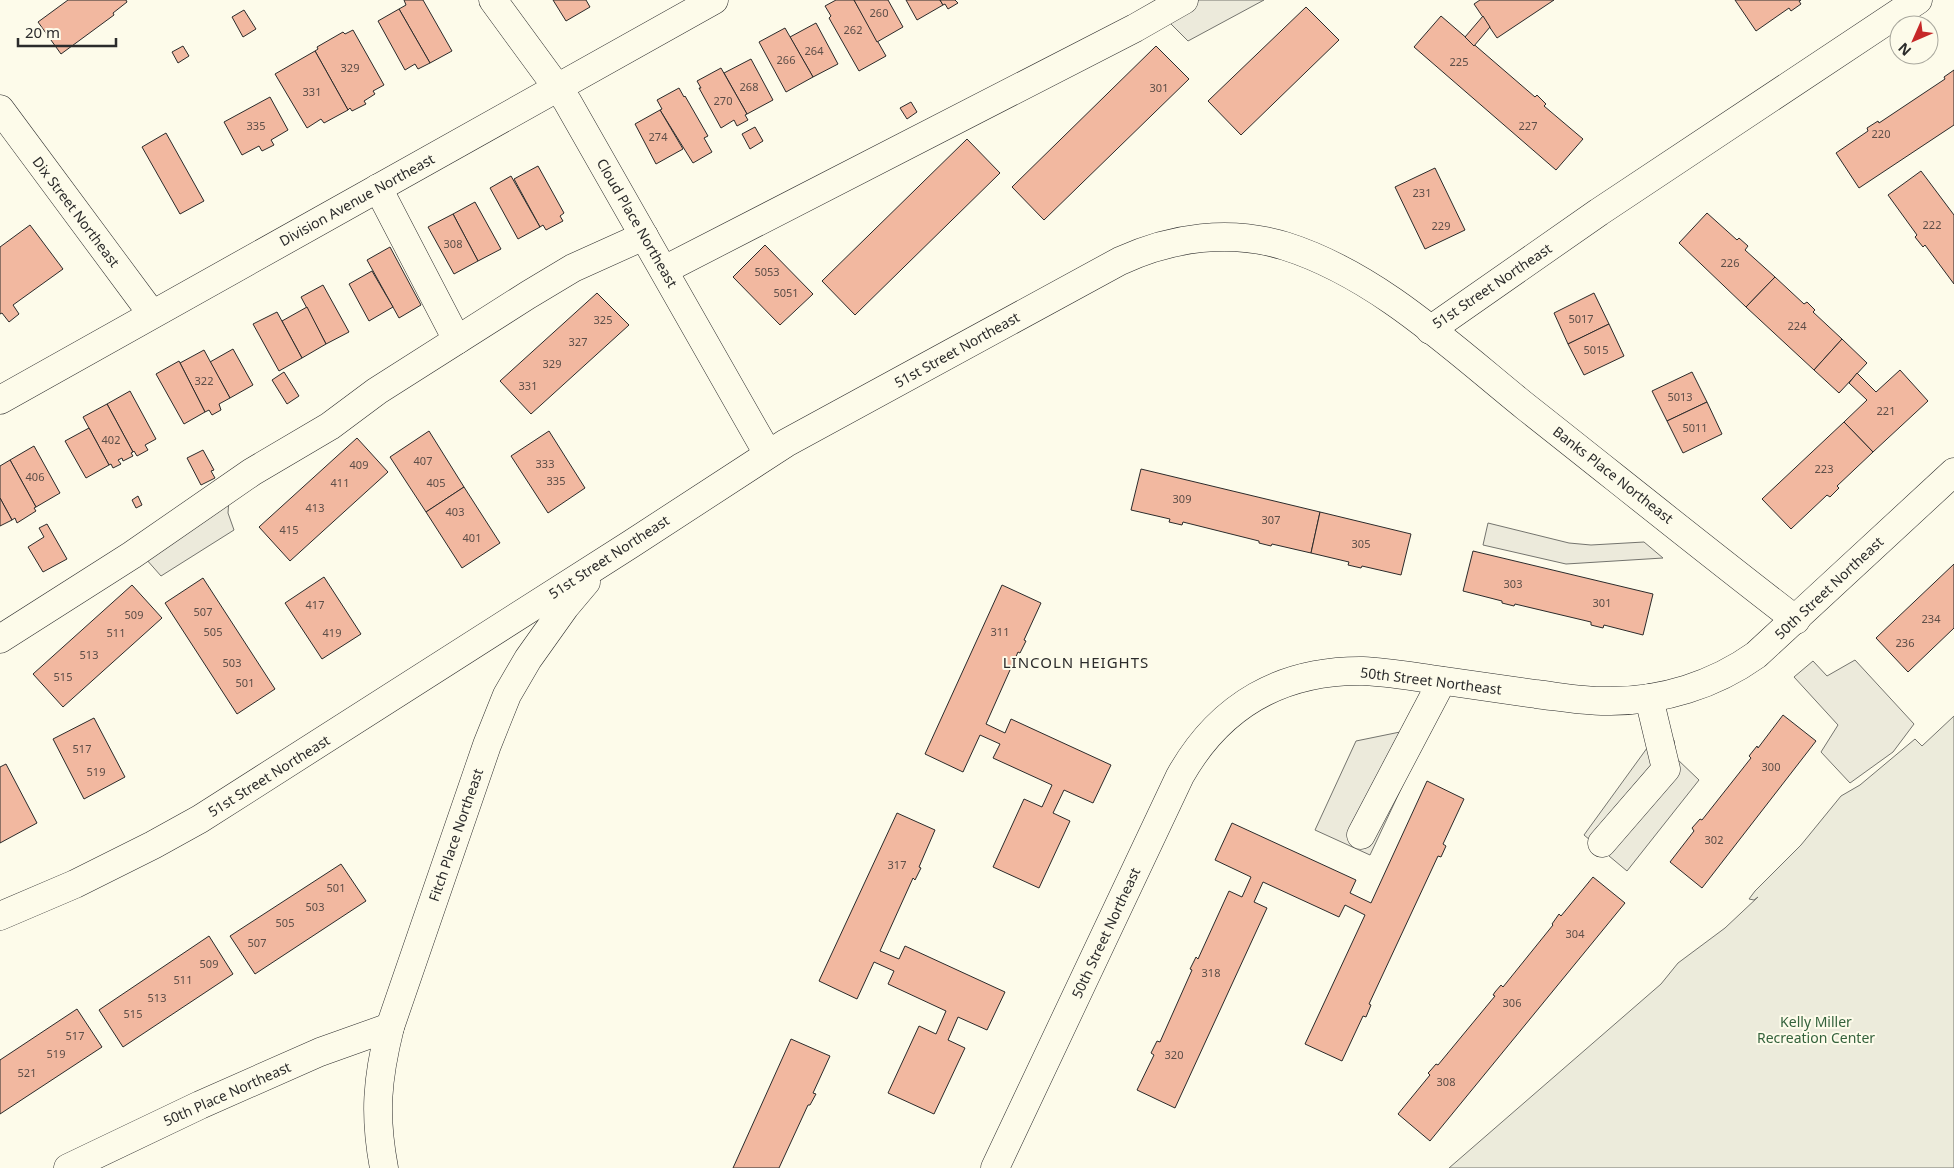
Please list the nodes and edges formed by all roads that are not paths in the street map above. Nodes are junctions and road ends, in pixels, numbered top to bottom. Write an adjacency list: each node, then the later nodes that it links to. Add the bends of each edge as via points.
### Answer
1 (493, 0): 5 (street, Cloud Place Northeast)
2 (714, 0): 5 (street, Division Avenue Northeast)
3 (1184, 0): 9 (street)
4 (1918, 0): 11 (street, 51st Street Northeast, via 1599,212)
5 (557, 88): 7 (street, Division Avenue Northeast); 8 (street, Cloud Place Northeast)
6 (0, 109): 10 (street, Dix Street Northeast)
7 (378, 188): 10 (street, Division Avenue Northeast); 12 (street)
8 (644, 236): 9 (street, Cloud Place Northeast); 12 (street, via 573,268)
9 (664, 270): 14 (street, Cloud Place Northeast)
10 (152, 314): 13 (street, Division Avenue Northeast)
11 (1430, 330): 14 (street, 51st Street Northeast, via 1361,281 1298,251 1235,237 1184,240 1120,260); 17 (street, Banks Place Northeast)
12 (457, 340): 18 (street)
13 (0, 400)
14 (768, 454): 16 (street, 51st Street Northeast)
15 (1954, 472): 17 (street, 50th Street Northeast)
16 (631, 544): 23 (street, 51st Street Northeast, via 234,800 84,880); 24 (street, Fitch Place Northeast, via 600,568 571,599 507,695)
17 (1796, 620): 20 (street, 50th Street Northeast, via 1731,672 1680,691)
18 (0, 639)
19 (1442, 681): 20 (street, 50th Street Northeast, via 1586,701); 21 (street); 27 (street, 50th Street Northeast, via 1363,671 1303,678 1269,689 1247,702 1209,734 1180,776)
20 (1649, 698): 22 (street, via 1666,769)
21 (1361, 835)
22 (1602, 843)
23 (0, 916)
24 (390, 1027): 25 (street, 50th Place Northeast, via 320,1052); 26 (street, Fitch Place Northeast, via 377,1092 377,1120)
25 (68, 1168)
26 (384, 1168)
27 (996, 1168)

